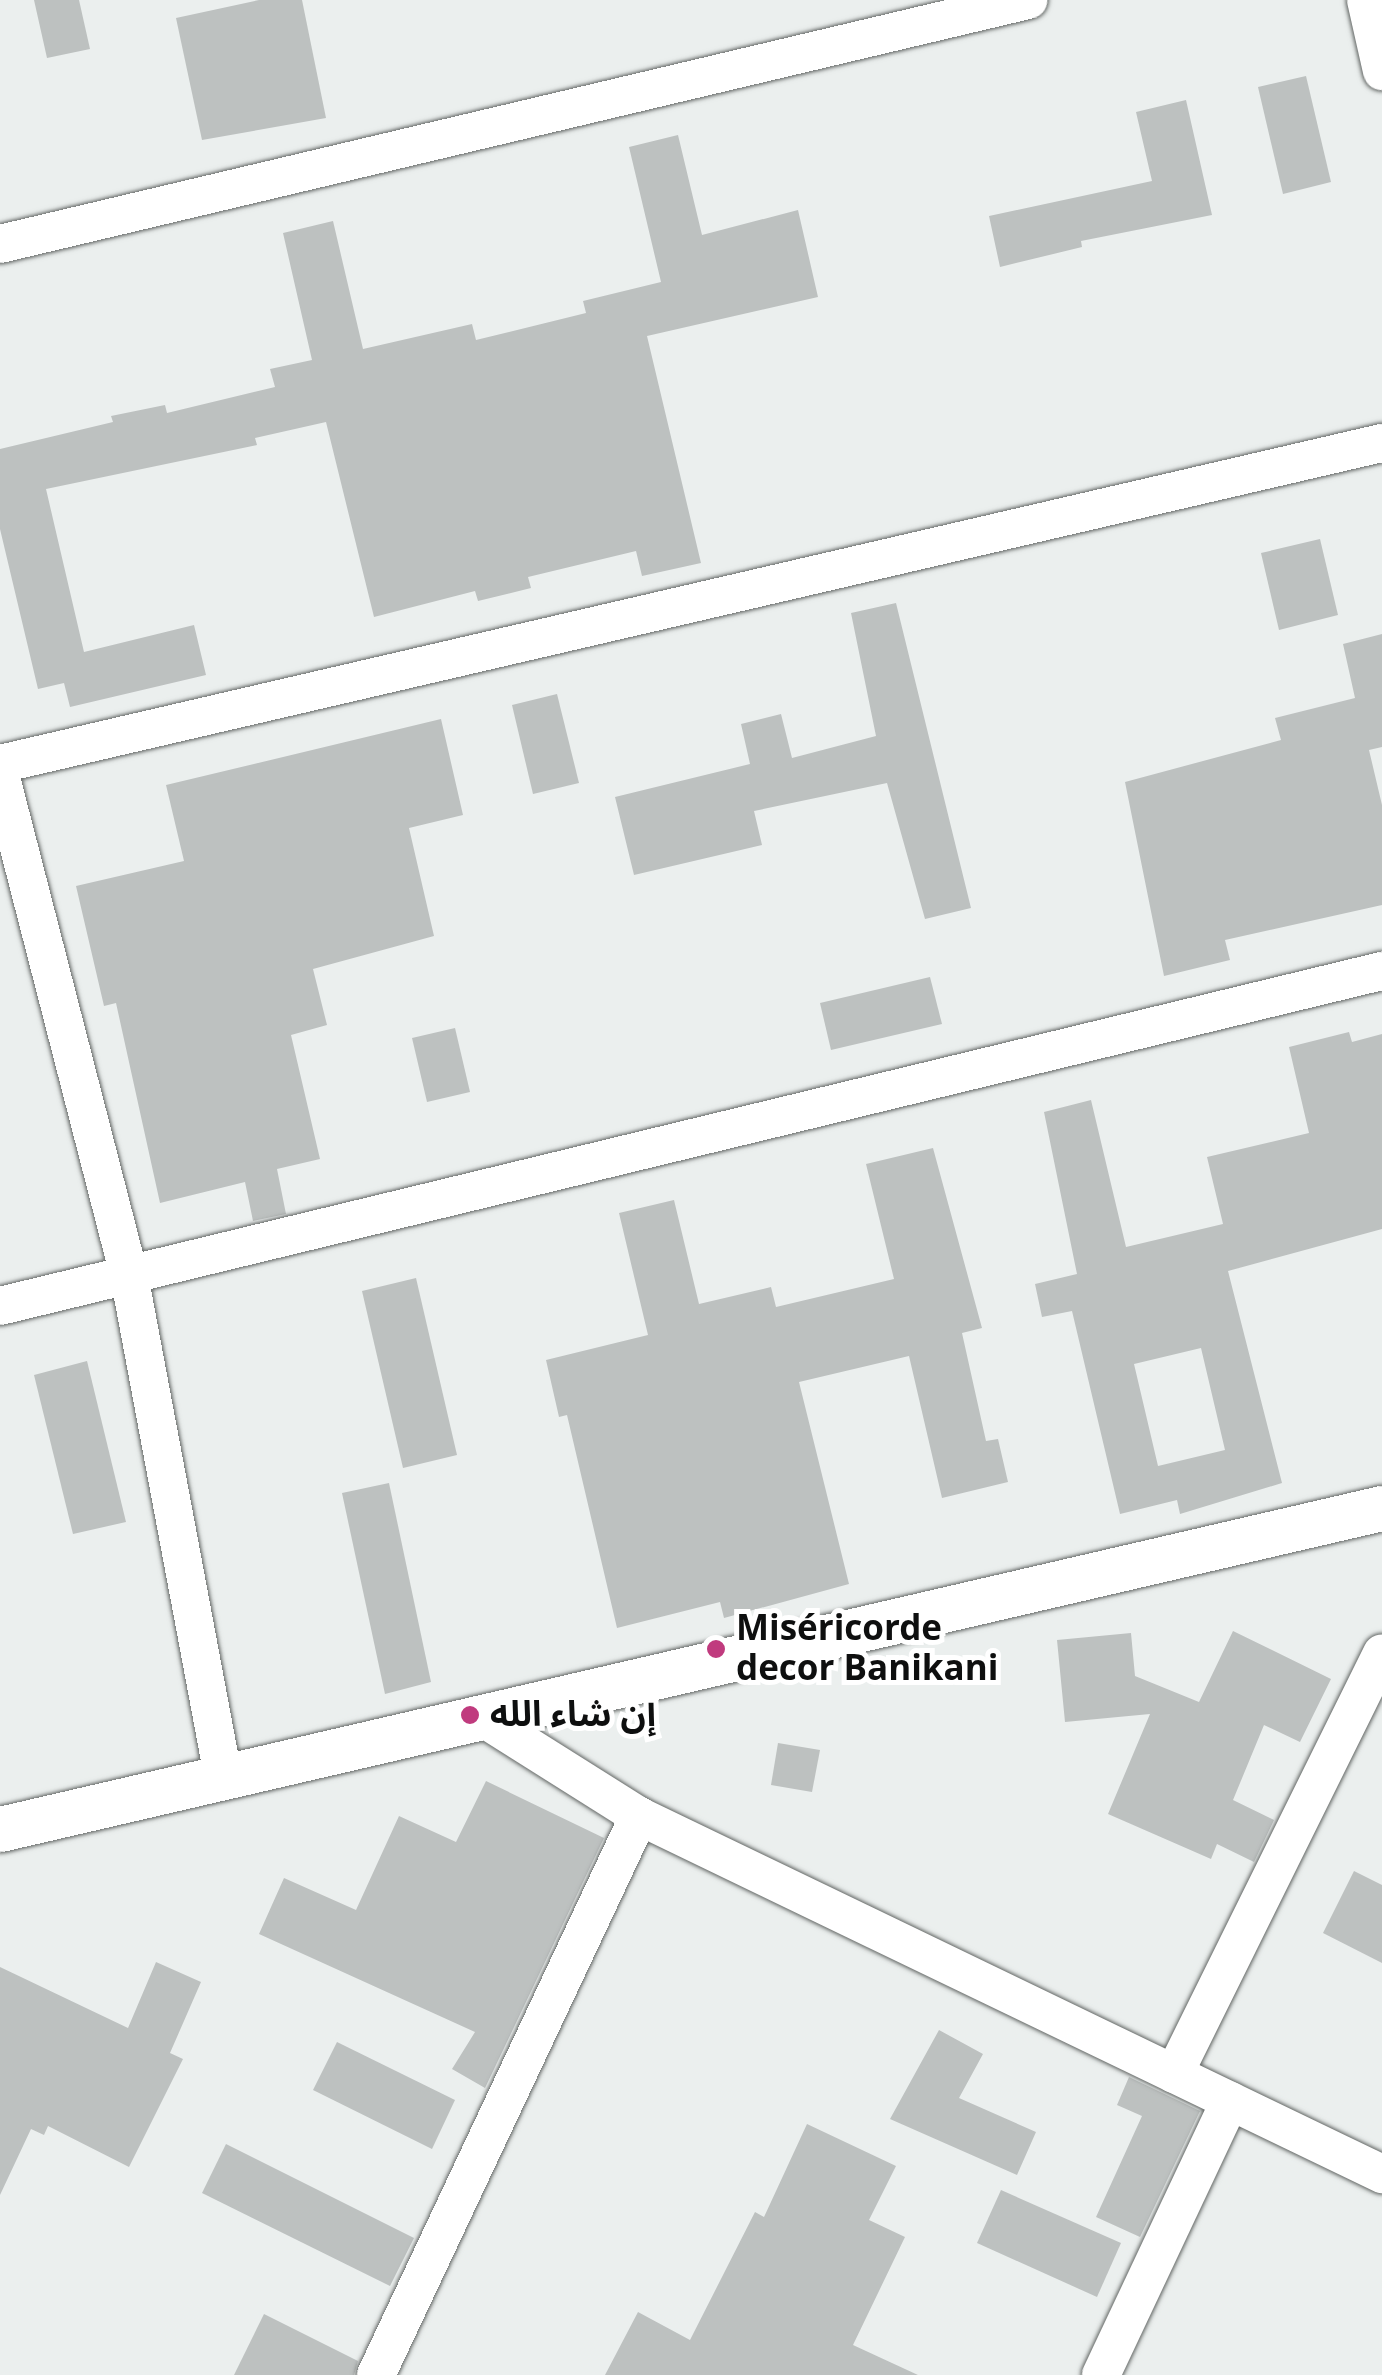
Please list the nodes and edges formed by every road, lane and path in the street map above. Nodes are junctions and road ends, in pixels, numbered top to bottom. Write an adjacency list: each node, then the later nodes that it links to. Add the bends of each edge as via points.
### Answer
1 (1028, 0): 4 (street)
2 (1366, 0): 3 (street)
3 (1382, 71)
4 (0, 244)
5 (1382, 443): 6 (street)
6 (0, 764)
7 (0, 774): 9 (street)
8 (1382, 971): 9 (street)
9 (128, 1275): 10 (street); 14 (street)
10 (0, 1306)
11 (1382, 1508): 13 (street)
12 (1382, 1654): 17 (street)
13 (480, 1716): 14 (street); 15 (street)
14 (224, 1776): 16 (street)
15 (639, 1816): 17 (street); 20 (street)
16 (0, 1829)
17 (1174, 2074): 18 (street)
18 (1230, 2101): 19 (street); 21 (street)
19 (1382, 2174)
20 (376, 2375)
21 (1101, 2375)

